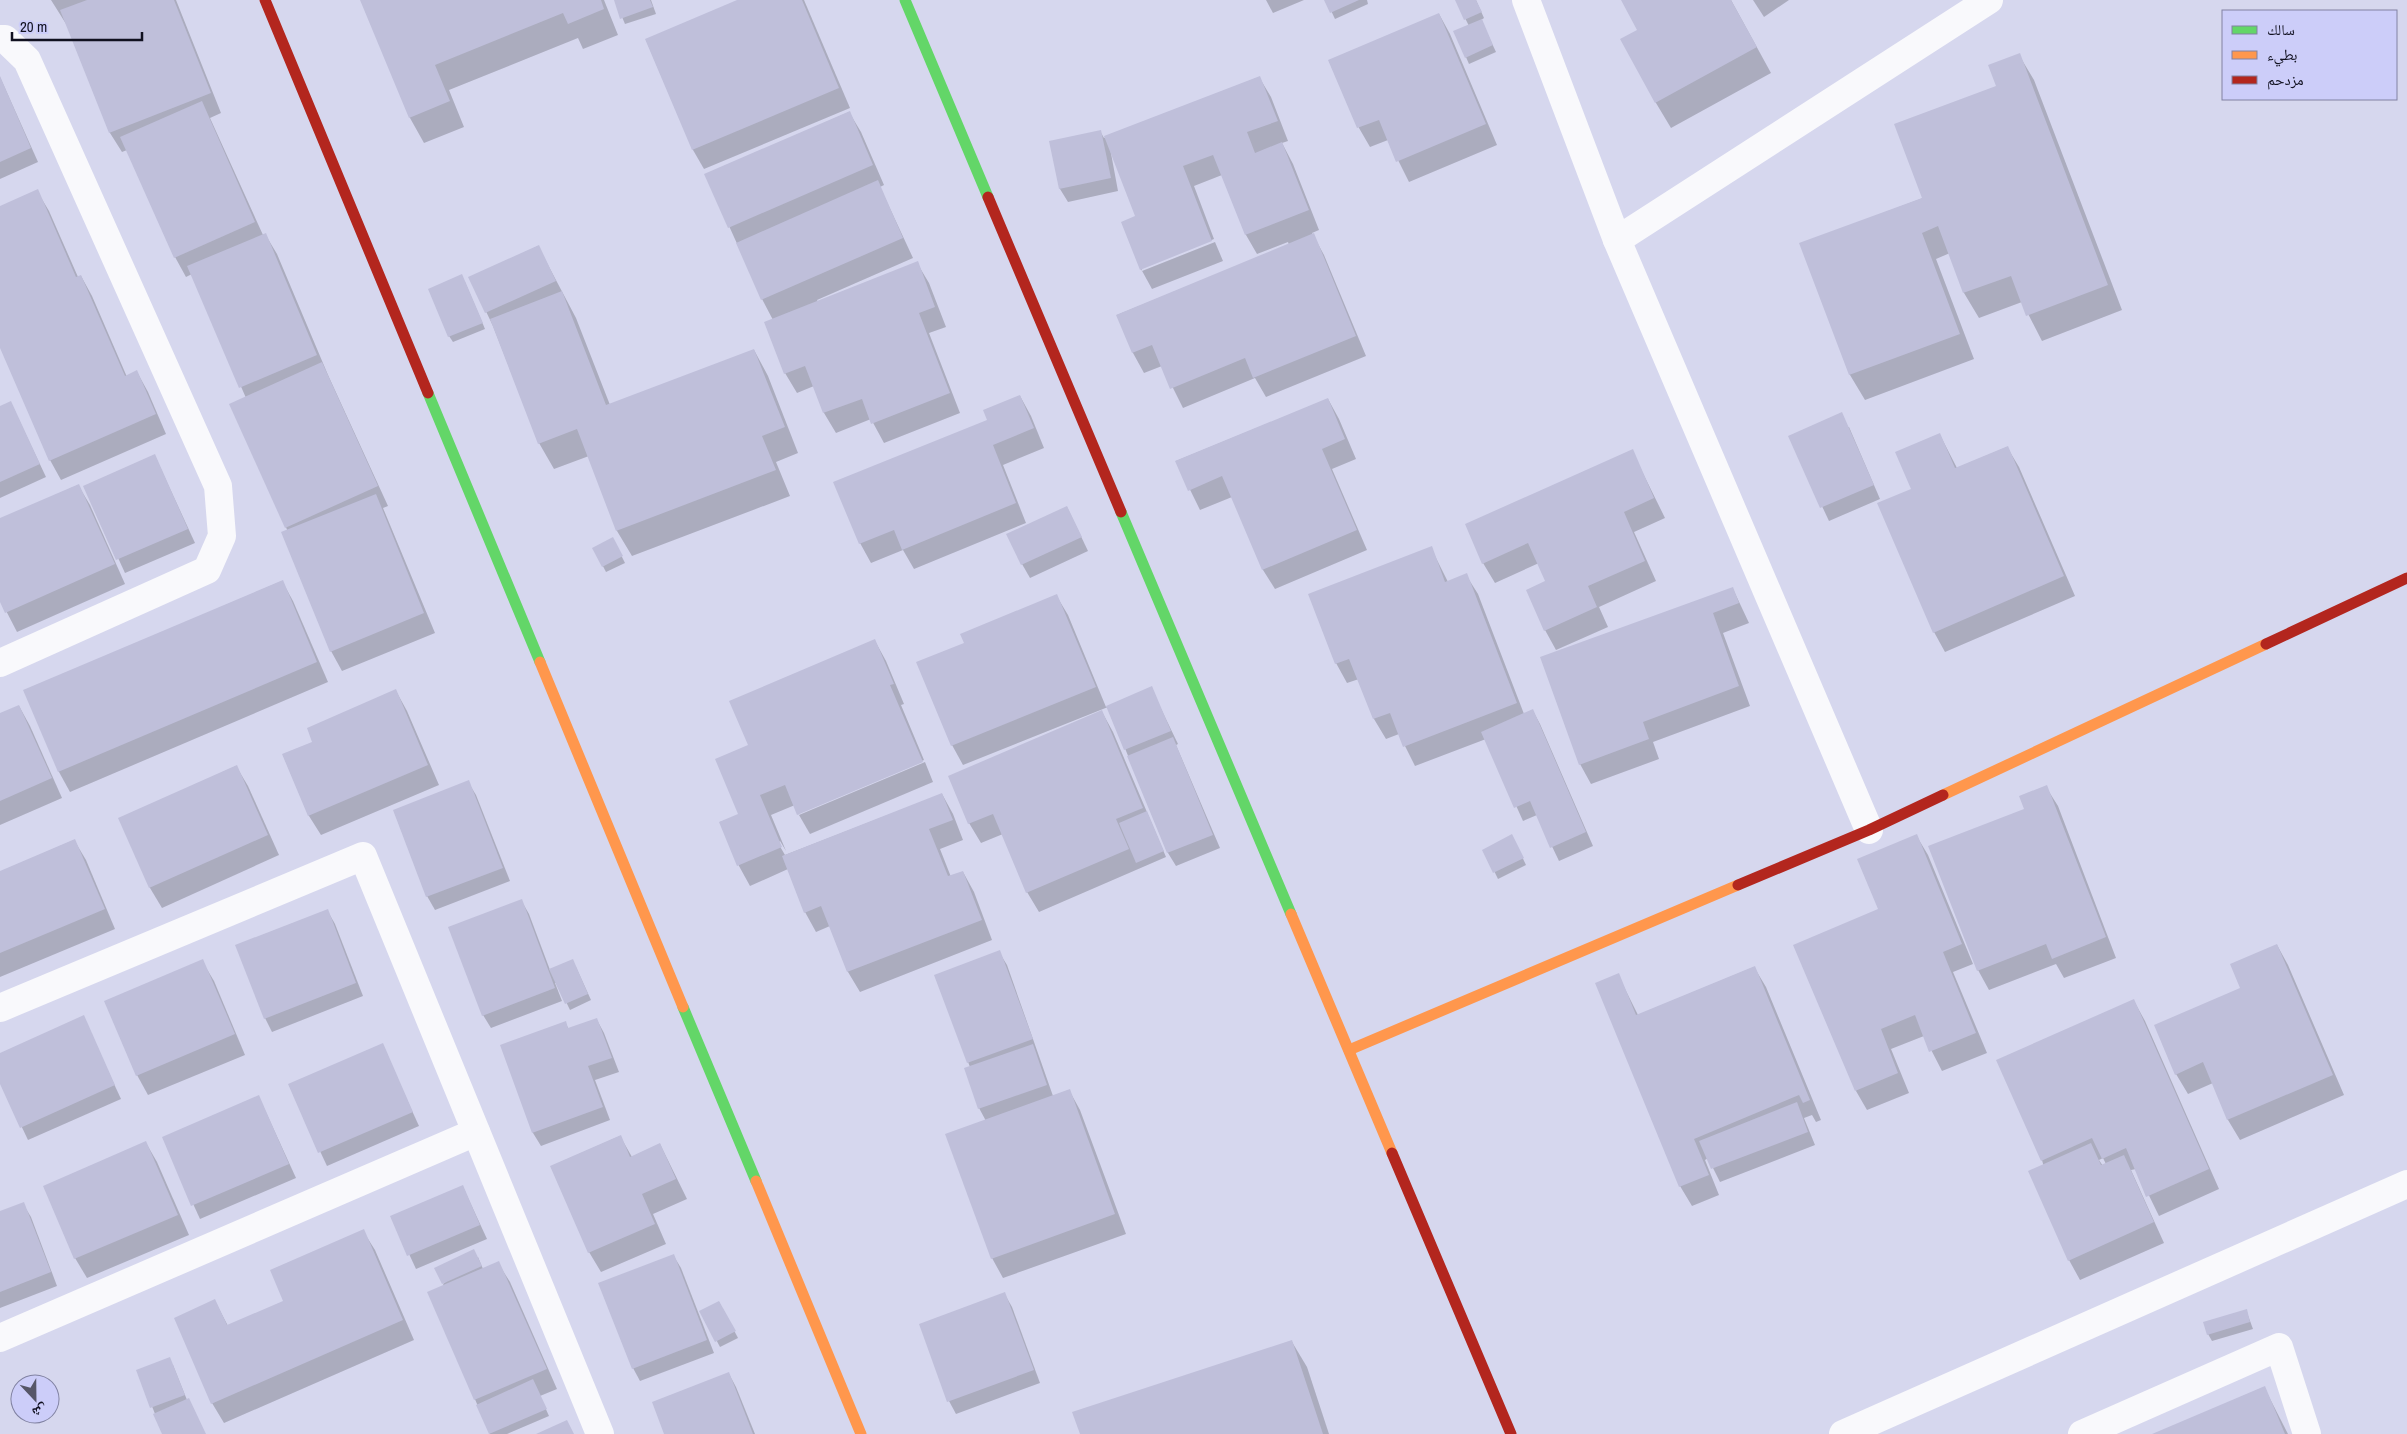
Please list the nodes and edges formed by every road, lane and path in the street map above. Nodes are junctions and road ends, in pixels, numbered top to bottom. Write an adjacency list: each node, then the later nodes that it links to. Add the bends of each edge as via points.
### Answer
1 (265, 0): 16 (street)
2 (905, 0): 11 (street)
3 (1526, 0): 6 (street)
4 (1989, 0): 6 (street)
5 (0, 39): 8 (street, via 5,39 27,60 214,477 218,486 222,536 207,570)
6 (1617, 240): 9 (street)
7 (2407, 578): 9 (street)
8 (0, 663)
9 (1869, 830): 11 (street)
10 (0, 1008): 12 (street, via 364,856)
11 (1349, 1050): 17 (street)
12 (476, 1132): 14 (street); 15 (street)
13 (2407, 1184): 18 (street)
14 (0, 1338)
15 (600, 1434)
16 (861, 1434)
17 (1511, 1434)
18 (1843, 1434)
19 (2082, 1434): 20 (street, via 2279,1347)
20 (2307, 1434)

